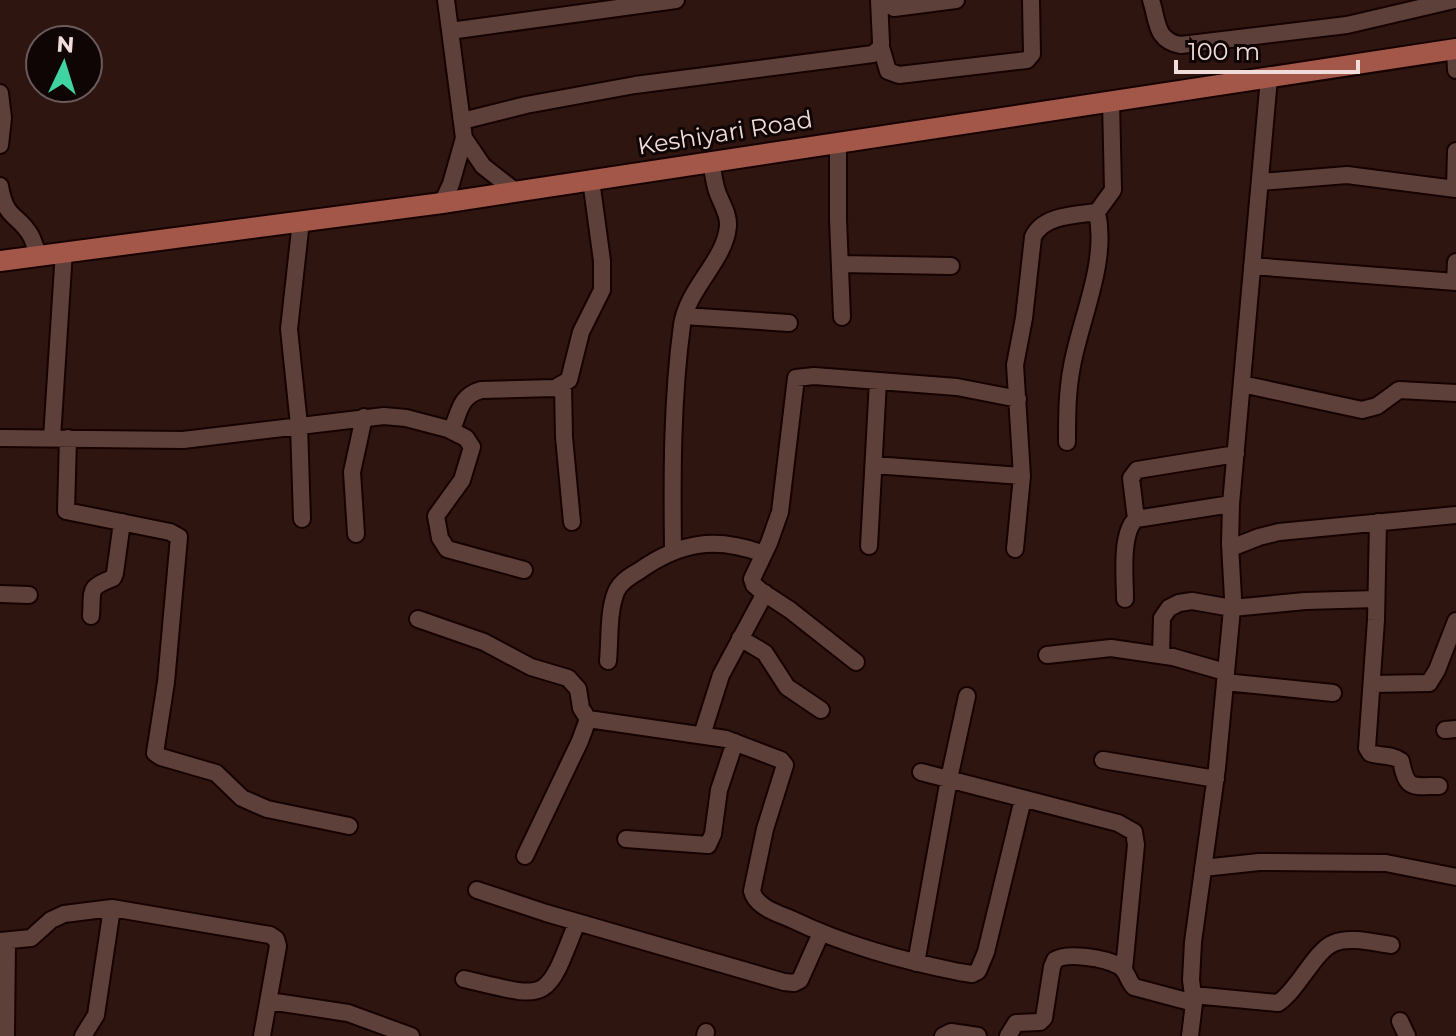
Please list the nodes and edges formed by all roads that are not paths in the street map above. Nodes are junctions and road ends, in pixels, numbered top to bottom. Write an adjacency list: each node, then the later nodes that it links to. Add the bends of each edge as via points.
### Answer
1 (446, 0): 8 (street)
2 (676, 0): 8 (street)
3 (880, 0): 4 (street, via 894,8); 9 (street)
4 (956, 0)
5 (1031, 0): 9 (street, via 1032,54 1027,60 899,75 888,71)
6 (1151, 0): 7 (street, via 1161,34 1181,45 1347,25)
7 (1454, 0)
8 (450, 31): 15 (street)
9 (881, 47): 15 (street, via 866,56 635,85 526,105)
10 (1456, 50): 11 (street); 12 (main road, Keshiyari Road)
11 (1456, 70)
12 (1269, 78): 14 (main road, Keshiyari Road); 21 (street)
13 (0, 93): 17 (street)
14 (1111, 101): 16 (main road, Keshiyari Road); 26 (street, via 1113,190)
15 (463, 129): 24 (street, via 483,166); 25 (street)
16 (838, 143): 19 (main road, Keshiyari Road); 32 (street)
17 (0, 145)
18 (1456, 151): 23 (street)
19 (711, 162): 20 (main road, Keshiyari Road); 36 (street, via 728,228)
20 (591, 180): 24 (main road, Keshiyari Road); 41 (street, via 602,290)
21 (1260, 182): 23 (street, via 1330,174); 34 (street)
22 (0, 186): 29 (street, via 5,207 32,238)
23 (1455, 189)
24 (515, 191): 25 (main road, Keshiyari Road)
25 (442, 203): 27 (main road, Keshiyari Road)
26 (1097, 212): 43 (street, via 1049,221 1035,231 1015,365); 49 (street, via 1100,240 1070,375)
27 (301, 221): 28 (main road, Keshiyari Road); 45 (street, via 289,329)
28 (64, 251): 29 (main road, Keshiyari Road); 48 (street)
29 (38, 255): 30 (main road, Keshiyari Road)
30 (0, 261)
31 (1456, 262): 35 (street)
32 (840, 264): 33 (street); 37 (street)
33 (951, 266)
34 (1252, 266): 35 (street); 40 (street)
35 (1455, 282)
36 (684, 316): 38 (street); 64 (street, via 672,466)
37 (842, 317)
38 (789, 323)
39 (878, 381): 43 (street, via 957,387); 51 (street); 65 (street, via 796,378 783,497)
40 (1242, 384): 42 (street, via 1362,410 1399,390); 50 (street)
41 (563, 385): 46 (street, via 470,393); 58 (street)
42 (1456, 393)
43 (1018, 399): 52 (street)
44 (364, 417): 45 (street); 46 (street, via 406,418); 60 (street, via 352,472)
45 (299, 425): 48 (street, via 183,440); 55 (street)
46 (448, 429): 66 (street, via 472,447 462,480 436,516 443,544)
47 (0, 438): 48 (street)
48 (60, 438): 57 (street, via 66,511)
49 (1067, 442)
50 (1236, 454): 53 (street); 56 (street, via 1137,470 1131,478)
51 (874, 465): 52 (street); 61 (street)
52 (1022, 476): 63 (street)
53 (1231, 504): 56 (street); 62 (street)
54 (1456, 515): 59 (street)
55 (302, 519)
56 (1136, 519): 70 (street, via 1128,529)
57 (122, 522): 73 (street, via 115,573 93,587); 95 (street, via 179,537 155,753 216,773 242,798 267,809)
58 (572, 522)
59 (1378, 522): 62 (street, via 1279,532); 71 (street)
60 (356, 534)
61 (869, 546)
62 (1231, 548): 72 (street)
63 (1015, 549)
64 (673, 550): 65 (street, via 723,545); 79 (street, via 617,591)
65 (764, 554): 67 (street, via 752,579)
66 (524, 570)
67 (765, 593): 76 (street); 80 (street)
68 (0, 594): 69 (street)
69 (29, 595)
70 (1125, 599)
71 (1376, 599): 72 (street); 82 (street)
72 (1232, 608): 78 (street, via 1192,601 1169,608 1162,618); 81 (street)
73 (91, 616)
74 (418, 619): 86 (street, via 568,678 578,689)
75 (1456, 621): 82 (street, via 1429,683)
76 (740, 638): 85 (street, via 765,653 787,687); 87 (street, via 721,675)
77 (1047, 655): 78 (street, via 1111,648)
78 (1161, 655): 81 (street)
79 (608, 661)
80 (856, 662)
81 (1225, 677): 83 (street); 92 (street)
82 (1372, 684): 93 (street, via 1370,753 1401,761 1411,786)
83 (1333, 693)
84 (967, 696): 91 (street)
85 (821, 710)
86 (588, 719): 87 (street); 97 (street)
87 (702, 735): 88 (street)
88 (735, 742): 96 (street, via 708,845); 103 (street, via 785,765 765,829 753,898)
89 (1103, 760): 92 (street)
90 (921, 772): 91 (street)
91 (949, 779): 94 (street); 106 (street)
92 (1216, 779): 98 (street)
93 (1439, 786)
94 (1023, 799): 106 (street, via 978,971); 107 (street, via 1118,823 1134,832)
95 (349, 826)
96 (626, 839)
97 (525, 856)
98 (1203, 868): 99 (street, via 1259,862 1386,863); 109 (street, via 1193,942)
99 (1456, 877)
100 (477, 890): 102 (street)
101 (112, 908): 104 (street, via 64,914 31,938); 110 (street, via 270,935 278,946); 112 (street, via 96,1015)
102 (577, 922): 103 (street, via 794,983 808,966); 108 (street, via 552,981 542,991 522,993)
103 (821, 933): 106 (street)
104 (3, 941): 111 (street)
105 (1391, 945): 109 (street, via 1334,943 1278,1003)
106 (916, 963)
107 (1124, 969): 109 (street, via 1134,987); 117 (street, via 1110,962 1059,956 1052,967 1044,1018 1016,1023)
108 (464, 979)
109 (1193, 999): 118 (street)
110 (269, 1001): 113 (street); 114 (street, via 348,1013)
111 (6, 1036)
112 (83, 1036)
113 (262, 1036)
114 (411, 1036)
115 (943, 1036): 116 (street)
116 (978, 1036)
117 (1008, 1036)
118 (1190, 1036)

